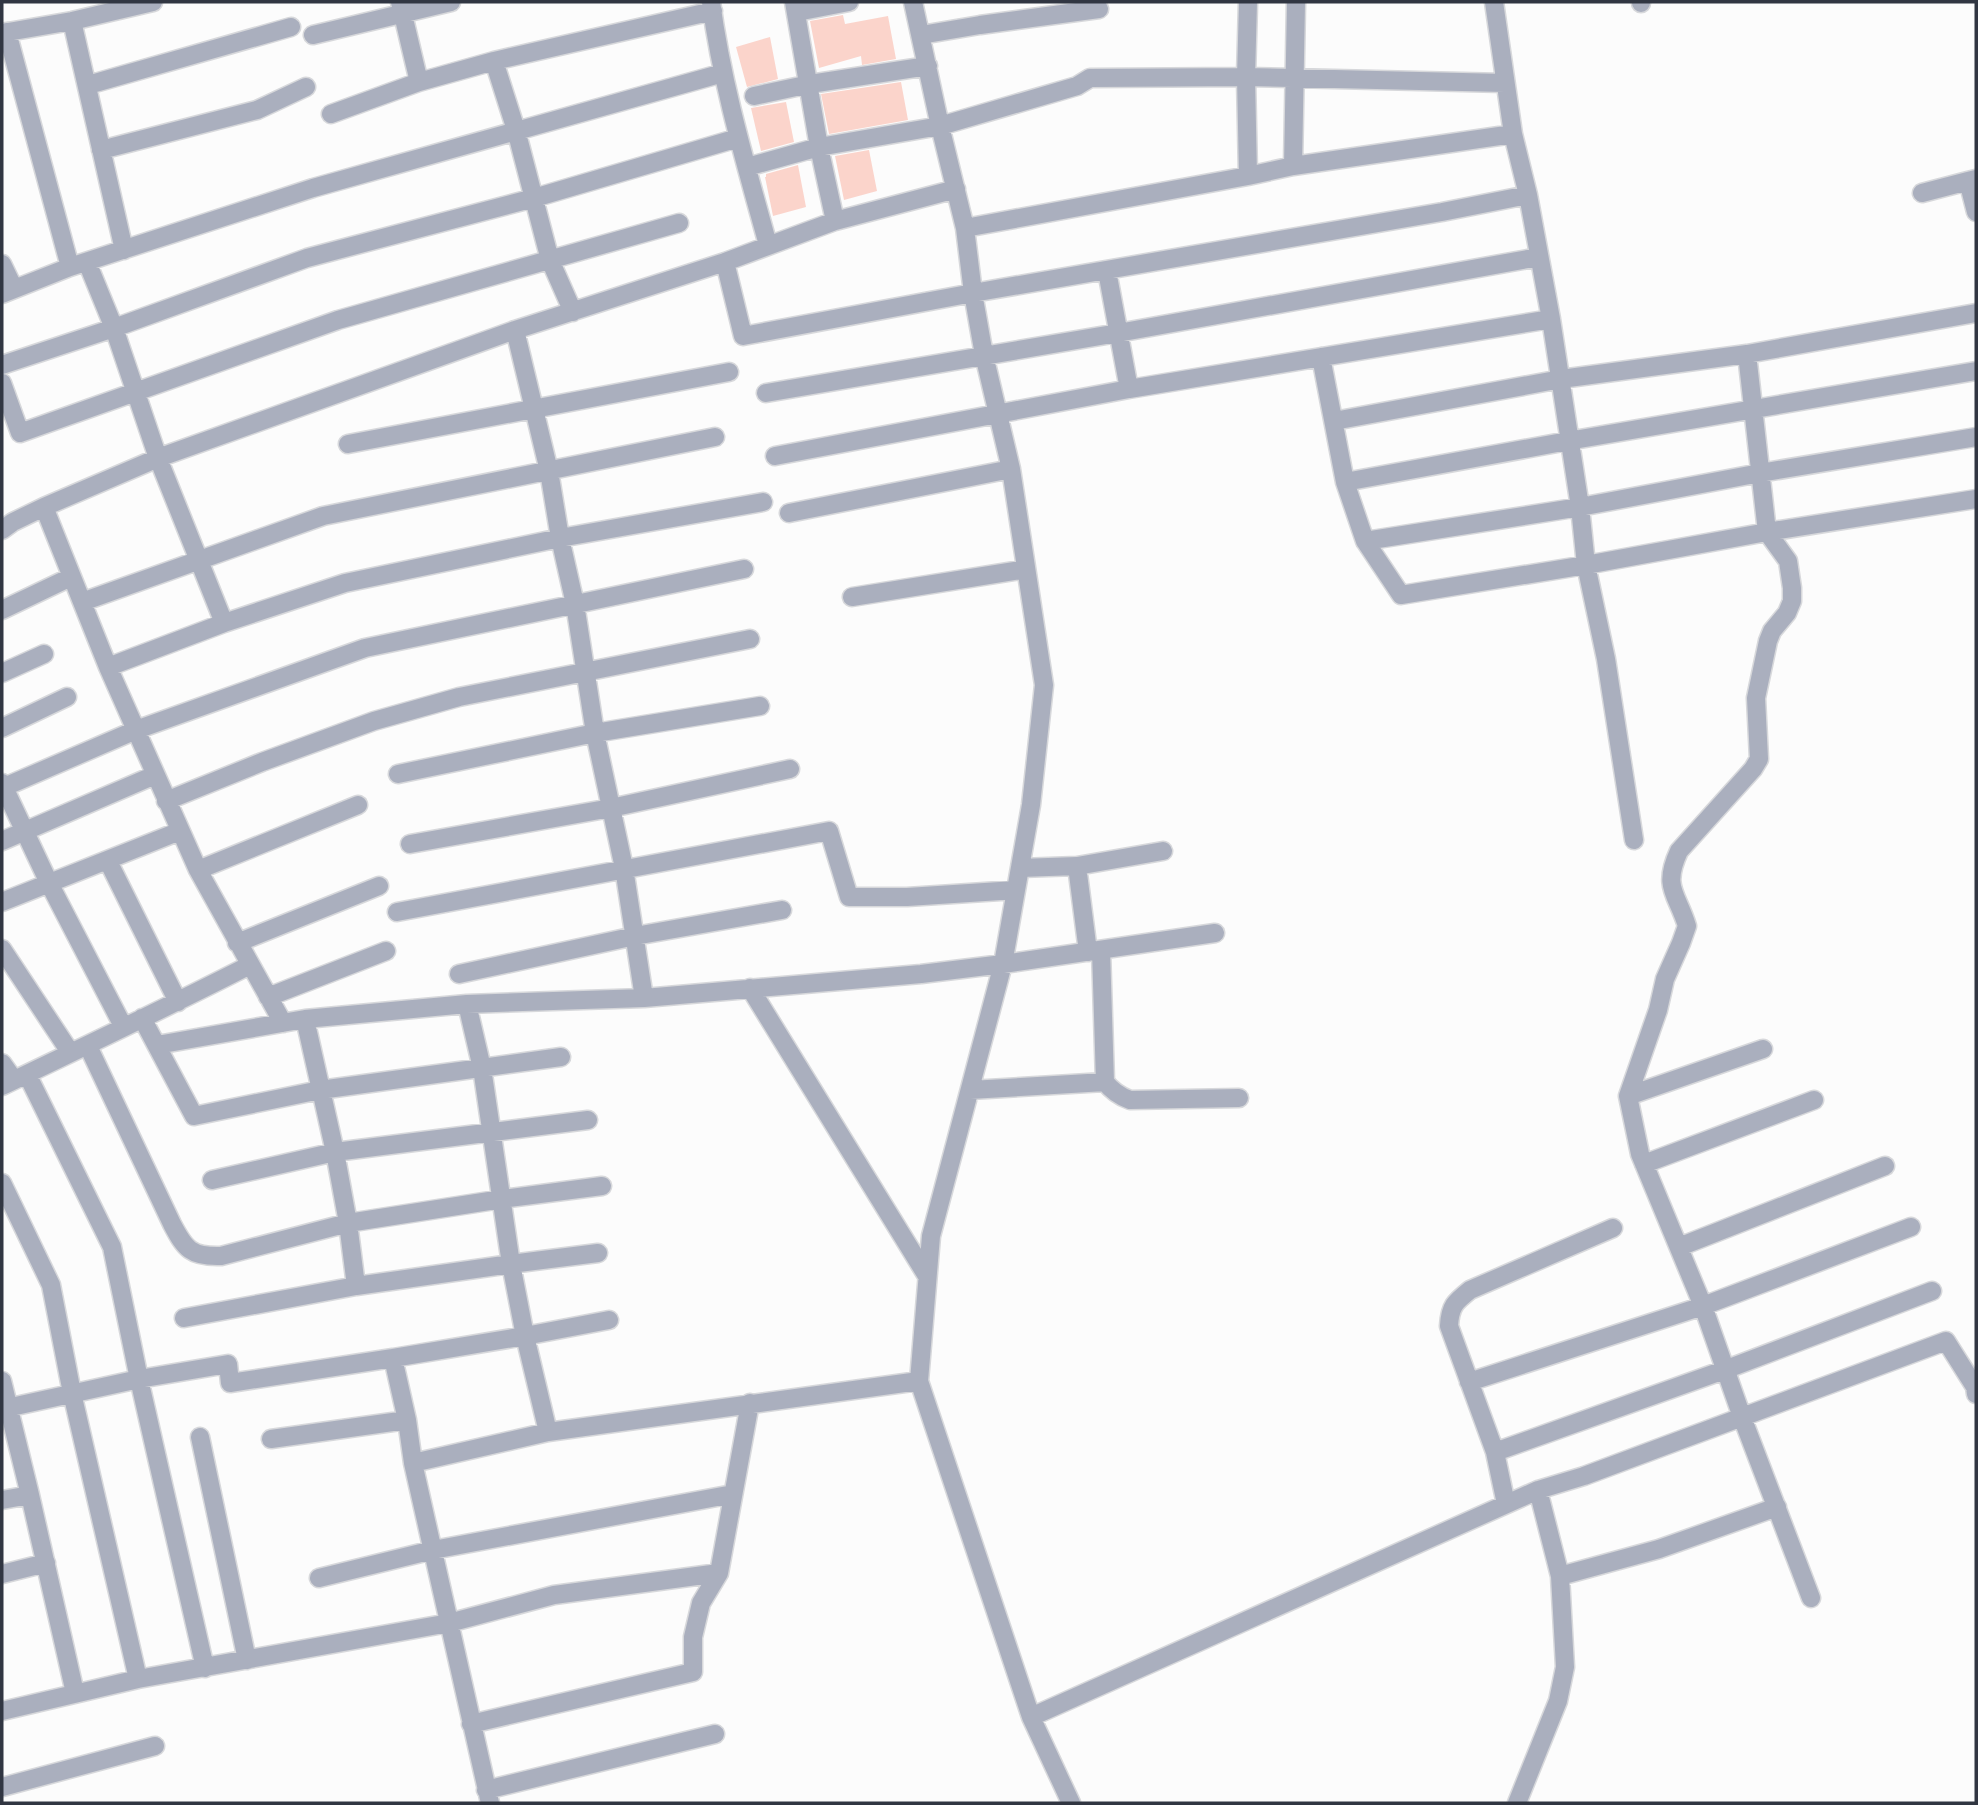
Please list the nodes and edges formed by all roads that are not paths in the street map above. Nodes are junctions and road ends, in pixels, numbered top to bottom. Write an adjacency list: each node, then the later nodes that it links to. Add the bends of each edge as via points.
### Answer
1 (153, 2): 12 (street)
2 (451, 2): 9 (street)
3 (849, 2): 10 (street)
4 (914, 2): 16 (street)
5 (1248, 2): 20 (street)
6 (1296, 2): 21 (street)
7 (1494, 2): 23 (street)
8 (712, 6): 17 (street); 19 (street)
9 (401, 7): 15 (street); 22 (street)
10 (795, 7): 24 (street)
11 (1099, 9): 16 (street)
12 (72, 21): 14 (street); 25 (street)
13 (291, 27): 25 (street)
14 (4, 33): 53 (street)
15 (313, 35)
16 (921, 35): 18 (street)
17 (494, 61): 22 (street); 30 (street)
18 (928, 66): 24 (street); 29 (street)
19 (723, 73): 30 (street); 32 (street)
20 (1246, 78): 21 (street); 29 (street, via 1090,78 1077,86); 37 (street)
21 (1295, 79): 23 (street); 35 (street)
22 (419, 82): 28 (street)
23 (1505, 83): 31 (street)
24 (810, 84): 27 (street); 33 (street)
25 (88, 85): 34 (street)
26 (306, 86): 34 (street, via 257,110)
27 (754, 96)
28 (331, 114)
29 (940, 126): 33 (street); 39 (street)
30 (516, 130): 42 (street); 48 (street, via 313,188)
31 (1513, 134): 35 (street); 41 (street)
32 (738, 138): 36 (street); 42 (street)
33 (819, 147): 36 (street); 44 (street)
34 (102, 150): 48 (street)
35 (1293, 166): 37 (street)
36 (747, 167): 47 (street)
37 (1248, 176): 46 (street)
38 (1972, 180): 40 (street); 43 (street)
39 (956, 189): 44 (street); 46 (street)
40 (1922, 193)
41 (1528, 195): 49 (street); 54 (street)
42 (534, 198): 50 (street); 60 (street, via 307,258)
43 (1976, 212)
44 (835, 221): 47 (street)
45 (679, 223): 50 (street)
46 (965, 228): 56 (street)
47 (768, 245): 51 (street)
48 (124, 250): 53 (street)
49 (1539, 257): 59 (street); 62 (street)
50 (550, 260): 57 (street); 72 (street, via 338,320)
51 (724, 262): 56 (street, via 743,336); 57 (street)
52 (2, 264): 55 (street)
53 (79, 264): 55 (street); 60 (street)
54 (1107, 271): 56 (street); 62 (street)
55 (8, 292)
56 (973, 293): 64 (street)
57 (573, 312): 61 (street)
58 (1976, 313): 63 (street)
59 (1551, 319): 65 (street); 69 (street)
60 (114, 328): 66 (street); 72 (street)
61 (515, 330): 74 (street); 83 (street)
62 (1118, 333): 64 (street); 71 (street)
63 (1747, 354): 69 (street); 75 (street)
64 (984, 355): 73 (street); 76 (street)
65 (1321, 358): 71 (street); 77 (street)
66 (2, 365)
67 (1976, 371): 75 (street)
68 (729, 372): 74 (street)
69 (1561, 379): 77 (street); 80 (street)
70 (2, 383): 72 (street, via 20,433)
71 (1129, 389): 76 (street)
72 (135, 393): 83 (street)
73 (766, 393)
74 (534, 409): 81 (street); 85 (street)
75 (1754, 409): 80 (street); 86 (street)
76 (998, 415): 82 (street); 84 (street)
77 (1334, 421): 87 (street)
78 (1976, 436): 86 (street)
79 (715, 437): 85 (street)
80 (1569, 441): 87 (street); 91 (street)
81 (348, 444)
82 (775, 456)
83 (158, 458): 90 (street); 97 (street)
84 (1011, 469): 92 (street); 100 (street)
85 (549, 471): 95 (street); 97 (street, via 323,516)
86 (1760, 473): 91 (street); 94 (street)
87 (1345, 482): 96 (street)
88 (1976, 499): 94 (street)
89 (764, 502): 95 (street)
90 (44, 507): 93 (street); 101 (street)
91 (1580, 507): 96 (street); 98 (street)
92 (789, 513)
93 (2, 530)
94 (1768, 532): 98 (street); 169 (street, via 1788,561 1792,601 1768,641 1756,698 1759,759 1679,851 1672,868 1671,885 1687,926)
95 (560, 538): 104 (street); 106 (street, via 345,583)
96 (1365, 541): 98 (street, via 1401,595)
97 (200, 562): 103 (street); 106 (street)
98 (1586, 565): 126 (street, via 1606,659)
99 (744, 569): 104 (street)
100 (1027, 569): 102 (street); 133 (street, via 1044,685)
101 (71, 577): 103 (street); 105 (street)
102 (852, 597)
103 (82, 603): 109 (street)
104 (575, 604): 110 (street); 115 (street, via 365,648)
105 (2, 610)
106 (224, 624): 109 (street)
107 (750, 639): 110 (street)
108 (44, 654): 111 (street)
109 (108, 667): 115 (street)
110 (586, 672): 116 (street); 121 (street, via 459,697 374,721)
111 (2, 673)
112 (67, 698): 114 (street)
113 (760, 706): 116 (street)
114 (2, 728)
115 (136, 730): 119 (street); 120 (street)
116 (595, 733): 118 (street); 123 (street)
117 (790, 769): 123 (street)
118 (398, 774)
119 (155, 775): 121 (street); 124 (street)
120 (2, 786): 124 (street)
121 (166, 801): 125 (street)
122 (358, 805): 134 (street)
123 (611, 808): 128 (street); 132 (street)
124 (25, 831): 127 (street); 135 (street)
125 (180, 831): 130 (street); 134 (street)
126 (1634, 840)
127 (2, 841)
128 (410, 844)
129 (1163, 851): 131 (street)
130 (108, 861): 135 (street); 153 (street)
131 (1077, 866): 133 (street); 146 (street)
132 (624, 868): 137 (street, via 829,831 849,897); 140 (street); 142 (street)
133 (1020, 868): 137 (street)
134 (198, 870): 143 (street)
135 (50, 883): 138 (street); 158 (street)
136 (379, 886): 143 (street)
137 (1016, 890): 147 (street)
138 (2, 902)
139 (782, 910): 142 (street)
140 (397, 912)
141 (1214, 933): 146 (street)
142 (635, 936): 149 (street); 152 (street)
143 (237, 943): 148 (street)
144 (2, 949): 160 (street)
145 (387, 951): 151 (street)
146 (1095, 951): 147 (street); 166 (street)
147 (1003, 964): 150 (street); 168 (street)
148 (250, 965): 151 (street); 153 (street)
149 (459, 974)
150 (751, 988): 152 (street); 187 (street)
151 (268, 997): 157 (street)
152 (644, 998): 154 (street)
153 (178, 1002): 155 (street)
154 (467, 1004): 156 (street); 164 (street)
155 (142, 1018): 158 (street); 159 (street)
156 (305, 1019): 157 (street); 167 (street)
157 (283, 1023): 159 (street)
158 (123, 1026): 160 (street)
159 (157, 1045): 167 (street, via 194,1116)
160 (79, 1049): 165 (street); 181 (street, via 182,1243 192,1253 220,1256)
161 (1763, 1049): 169 (street)
162 (561, 1056): 164 (street)
163 (2, 1063): 165 (street)
164 (482, 1068): 167 (street); 173 (street)
165 (14, 1080): 196 (street, via 112,1247)
166 (1105, 1082): 168 (street); 170 (street, via 1130,1100)
167 (320, 1090): 174 (street)
168 (970, 1090): 187 (street, via 931,1236)
169 (1628, 1096): 175 (street)
170 (1239, 1098)
171 (1814, 1100): 175 (street)
172 (588, 1120): 173 (street)
173 (492, 1133): 174 (street); 180 (street)
174 (335, 1152): 177 (street); 181 (street)
175 (1644, 1164): 184 (street)
176 (1885, 1166): 184 (street)
177 (212, 1180)
178 (2, 1183): 200 (street, via 51,1285)
179 (602, 1186): 180 (street)
180 (502, 1199): 181 (street); 186 (street)
181 (348, 1223): 188 (street)
182 (1911, 1227): 190 (street)
183 (1613, 1228): 199 (street, via 1470,1290 1457,1300 1448,1326)
184 (1679, 1247): 190 (street)
185 (598, 1253): 186 (street)
186 (511, 1264): 188 (street); 193 (street)
187 (927, 1276): 198 (street)
188 (356, 1286): 191 (street)
189 (1932, 1291): 195 (street)
190 (1703, 1306): 195 (street); 199 (street)
191 (184, 1318)
192 (609, 1320): 193 (street)
193 (525, 1336): 194 (street); 206 (street)
194 (393, 1358): 196 (street, via 230,1383 228,1364); 205 (street)
195 (1727, 1369): 204 (street); 209 (street)
196 (139, 1379): 200 (street); 226 (street)
197 (2, 1381): 203 (street)
198 (919, 1381): 202 (street); 230 (street)
199 (1469, 1382): 209 (street)
200 (72, 1393): 203 (street); 227 (street)
201 (1976, 1394): 204 (street, via 1946,1340)
202 (750, 1403): 206 (street); 212 (street)
203 (5, 1408): 213 (street)
204 (1742, 1417): 211 (street); 216 (street)
205 (407, 1420): 208 (street); 210 (street)
206 (548, 1432): 210 (street)
207 (200, 1437): 225 (street)
208 (271, 1439)
209 (1495, 1452): 215 (street)
210 (413, 1463): 217 (street)
211 (1538, 1490): 215 (street); 221 (street)
212 (733, 1494): 217 (street); 219 (street)
213 (30, 1495): 214 (street); 218 (street)
214 (2, 1500)
215 (1506, 1504): 230 (street)
216 (1777, 1507): 221 (street, via 1659,1549); 223 (street)
217 (433, 1550): 222 (street); 224 (street)
218 (46, 1563): 220 (street); 228 (street)
219 (719, 1573): 224 (street, via 554,1595); 231 (street, via 701,1603 693,1637 693,1672)
220 (2, 1574)
221 (1560, 1576): 237 (street, via 1565,1667 1558,1701)
222 (319, 1578)
223 (1811, 1598)
224 (449, 1623): 225 (street); 231 (street)
225 (247, 1660): 226 (street)
226 (205, 1668): 227 (street)
227 (138, 1679): 228 (street)
228 (75, 1693): 229 (street)
229 (2, 1711)
230 (1031, 1717): 236 (street)
231 (471, 1724): 235 (street)
232 (715, 1734): 235 (street)
233 (155, 1746): 234 (street)
234 (2, 1787)
235 (488, 1797)
236 (1071, 1803)
237 (1517, 1803)

